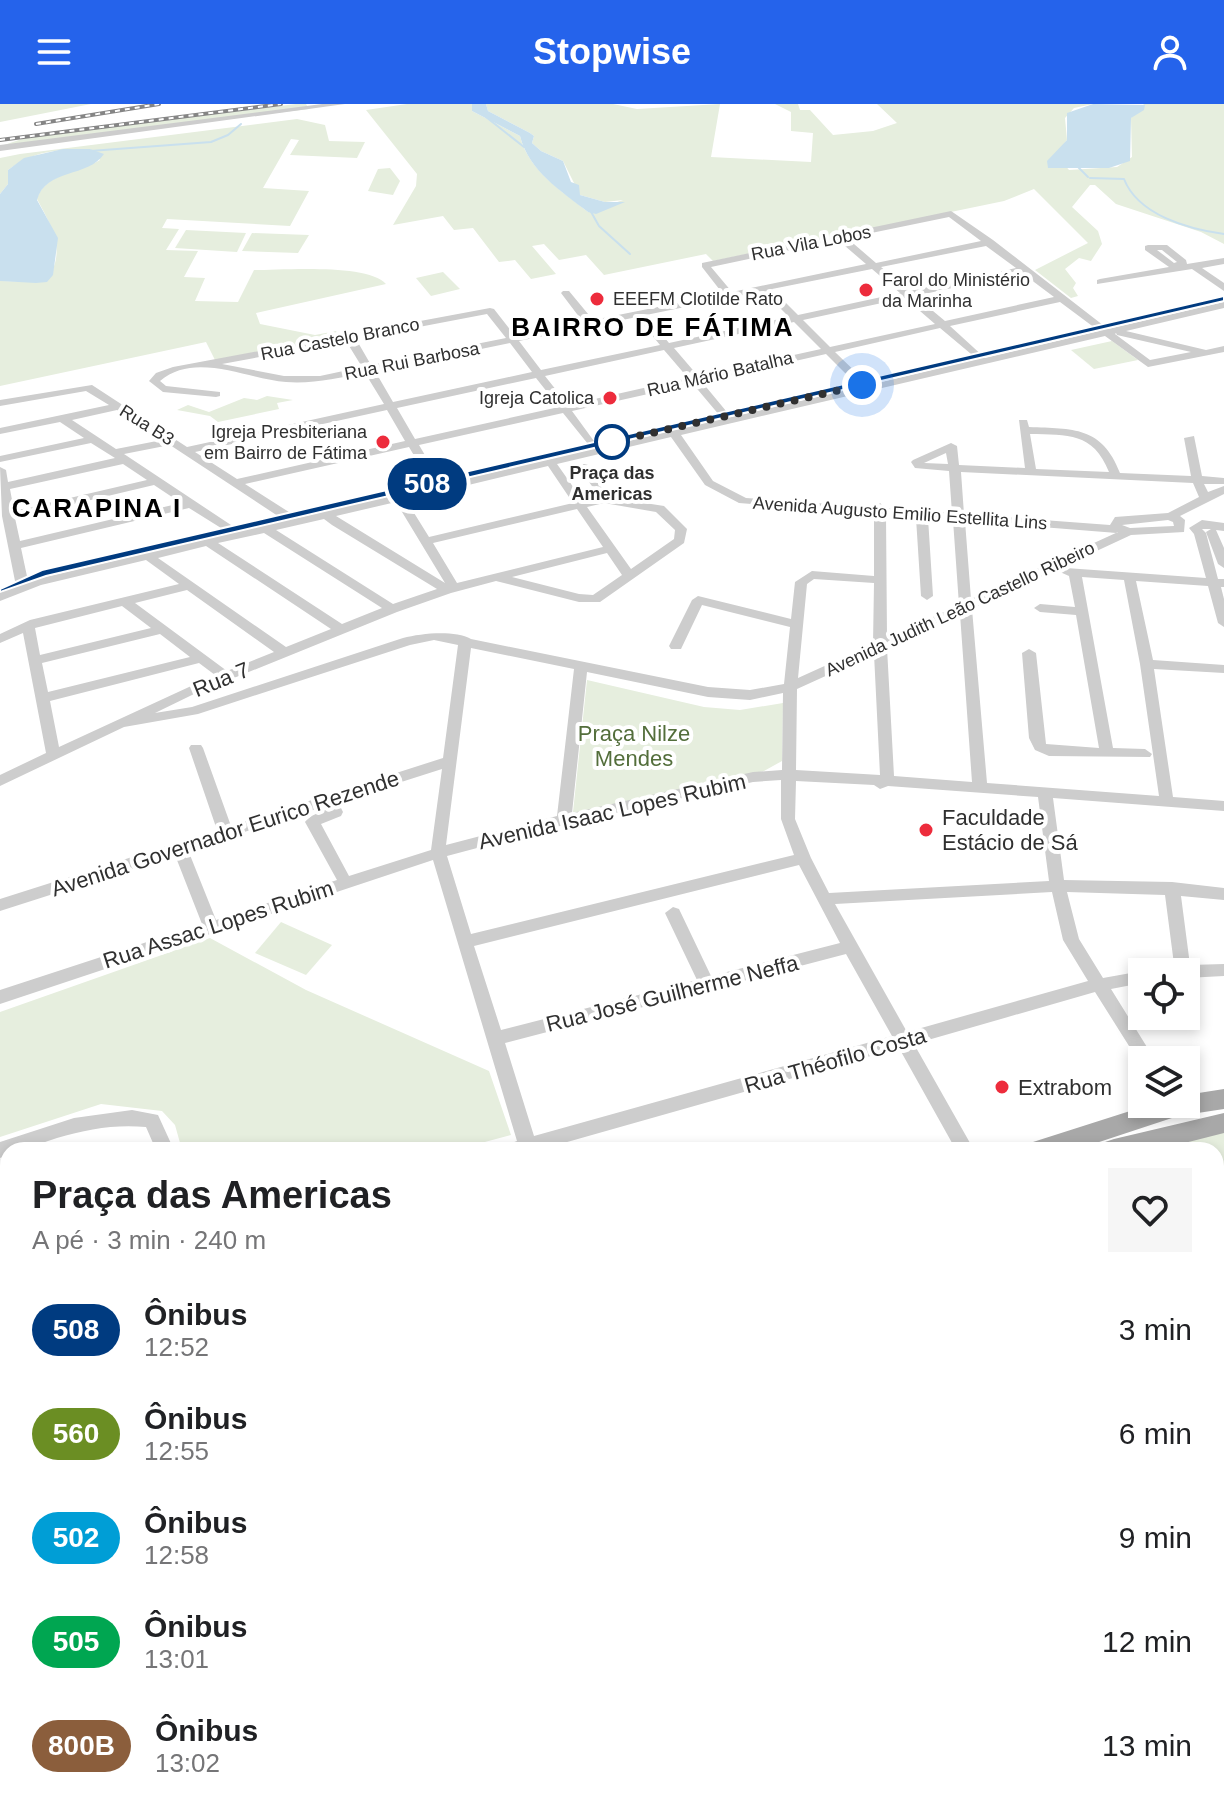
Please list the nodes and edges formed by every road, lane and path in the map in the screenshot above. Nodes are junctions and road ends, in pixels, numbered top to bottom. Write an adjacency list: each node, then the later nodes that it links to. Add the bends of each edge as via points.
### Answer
1 (341, 104): 2 (street)
2 (0, 148)
3 (840, 237): 4 (street, Rua Vila Lobos, via 957,215); 6 (street); 15 (street, Rua Vila Lobos, via 705,265)
4 (990, 242): 6 (street, Rua Rui Barbosa); 9 (street)
5 (1224, 261): 7 (street)
6 (874, 265): 11 (street, Rua Rui Barbosa); 14 (street)
7 (1193, 266): 8 (street); 12 (street)
8 (1175, 268): 8 (street, via 1155,266 1142,253 1164,247 1183,262); 10 (street)
9 (1025, 269): 14 (street); 16 (street)
10 (1100, 282)
11 (765, 288): 15 (street, Rua Rui Barbosa); 19 (street)
12 (1224, 288)
13 (566, 293): 20 (street)
14 (908, 294): 19 (street); 21 (street)
15 (730, 296): 18 (street, Rua Rui Barbosa)
16 (1063, 298): 21 (street, Rua Mário Batalha); 22 (street)
17 (1224, 302): 22 (street)
18 (640, 315): 20 (street, Rua Rui Barbosa); 25 (street)
19 (797, 319): 25 (street); 27 (street)
20 (591, 325): 24 (street, Rua Rui Barbosa)
21 (941, 325): 27 (street, Rua Mário Batalha); 29 (street)
22 (1111, 330): 28 (street); 28 (street, via 1148,364); 29 (street); 35 (street)
23 (350, 338): 24 (street, Rua Castelo Branco, via 490,311); 31 (street, Rua Castelo Branco); 32 (street)
24 (514, 341): 32 (street, Rua Rui Barbosa); 33 (street)
25 (668, 347): 33 (street); 34 (street)
26 (1224, 349): 28 (street)
27 (828, 350): 34 (street, Rua Mário Batalha); 35 (street)
28 (1209, 353): 30 (street)
29 (980, 357): 35 (street)
30 (1224, 358)
31 (208, 364): 32 (street, Rua Rui Barbosa, via 302,380); 36 (street, Rua Castelo Branco, via 160,375 154,383 172,391)
32 (370, 370): 38 (street)
33 (539, 375): 38 (street); 40 (street)
34 (695, 380): 40 (street, Rua Mário Batalha); 42 (street)
35 (865, 388): 42 (street)
36 (216, 394)
37 (0, 403): 39 (street, Rua B3, via 85,387)
38 (391, 405): 48 (street); 50 (street)
39 (117, 407): 41 (street); 47 (street, Rua B3)
40 (566, 409): 48 (street, Rua Mário Batalha); 49 (street)
41 (62, 418): 43 (street); 46 (street)
42 (725, 420): 44 (street); 49 (street)
43 (0, 431)
44 (675, 435): 53 (street); 70 (street, Avenida Augusto Emilio Estellita Lins, via 698,465 735,490)
45 (1190, 438): 59 (street)
46 (93, 439): 51 (street); 52 (street)
47 (173, 441): 50 (street, Rua B3); 51 (street)
48 (412, 443): 62 (street, Rua Mário Batalha); 63 (street)
49 (594, 446): 63 (street)
50 (187, 450): 62 (street, Rua B3)
51 (118, 456): 58 (street); 60 (street)
52 (0, 459)
53 (551, 463): 63 (street); 69 (street)
54 (584, 467): 67 (street)
55 (954, 468): 55 (street, via 919,466 917,462 951,446); 56 (street); 74 (street)
56 (1031, 472): 57 (street); 57 (street, via 1024,426 1087,435 1106,451)
57 (1116, 476): 59 (street)
58 (1, 480): 72 (street)
59 (1197, 480): 61 (street); 66 (street)
60 (156, 481): 68 (street); 72 (street)
61 (1224, 481)
62 (238, 482): 76 (street, Rua B3)
63 (437, 486): 65 (street); 71 (street)
64 (1224, 489): 66 (street)
65 (399, 498): 71 (street); 82 (street)
66 (1205, 498): 75 (street)
67 (606, 499): 69 (street); 92 (street, via 660,509 682,532 680,540)
68 (192, 504): 80 (street); 84 (street)
69 (580, 505): 82 (street); 85 (street)
70 (880, 510): 73 (street, Avenida Augusto Emilio Estellita Lins); 74 (street, Avenida Augusto Emilio Estellita Lins); 93 (street)
71 (330, 511): 76 (street); 79 (street); 98 (street)
72 (8, 516): 84 (street)
73 (922, 516): 74 (street, Avenida Augusto Emilio Estellita Lins); 99 (street)
74 (959, 516): 77 (street, Avenida Augusto Emilio Estellita Lins); 102 (street)
75 (1170, 516): 77 (street); 78 (street)
76 (288, 517): 80 (street)
77 (1121, 527): 78 (street); 88 (street, Avenida Judith Leão Castello Ribeiro)
78 (1180, 528): 81 (street)
79 (266, 529): 83 (street); 104 (street)
80 (230, 530): 86 (street)
81 (1210, 531): 87 (street); 94 (street)
82 (426, 541): 98 (street)
83 (208, 542): 86 (street); 110 (street)
84 (13, 546): 95 (street)
85 (609, 549): 91 (street, Rua 7); 92 (street)
86 (145, 554): 95 (street); 96 (street)
87 (1224, 564)
88 (1044, 571): 89 (street); 102 (street, Avenida Judith Leão Castello Ribeiro)
89 (1075, 572): 90 (street); 105 (street)
90 (1129, 575): 94 (street); 119 (street)
91 (497, 577): 92 (street, via 591,599); 98 (street, Rua 7)
92 (630, 577)
93 (880, 580): 107 (street, via 805,577); 114 (street)
94 (1218, 582): 106 (street)
95 (22, 583): 97 (street); 100 (street)
96 (188, 586): 101 (street); 115 (street)
97 (0, 589)
98 (451, 589): 104 (street, Rua 7)
99 (927, 596)
100 (0, 597)
101 (125, 602): 108 (street); 109 (street)
102 (966, 608): 114 (street, Avenida Judith Leão Castello Ribeiro); 134 (street)
103 (1040, 608): 105 (street)
104 (392, 609): 110 (street, Rua 7)
105 (1081, 611): 127 (street)
106 (1224, 623)
107 (795, 624): 113 (street, via 698,600); 123 (street)
108 (28, 625): 111 (street); 118 (street)
109 (163, 629): 117 (street); 118 (street)
110 (342, 630): 115 (street, Rua 7)
111 (0, 639)
112 (465, 640): 120 (street, Avenida Judith Leão Castello Ribeiro); 125 (street, Avenida Judith Leão Castello Ribeiro, via 423,637 193,711); 130 (street)
113 (676, 646)
114 (880, 646): 123 (street, Avenida Judith Leão Castello Ribeiro); 133 (street)
115 (285, 653): 122 (street, Rua 7)
116 (1029, 653): 127 (street, via 1040,747)
117 (203, 658): 122 (street); 124 (street)
118 (36, 660): 124 (street)
119 (1147, 664): 121 (street); 136 (street)
120 (581, 668): 123 (street, Avenida Judith Leão Castello Ribeiro, via 733,695); 139 (street)
121 (1224, 669)
122 (225, 676): 125 (street, Rua 7)
123 (790, 687): 131 (street)
124 (43, 698): 129 (street)
125 (123, 723): 129 (street, Rua 7)
126 (196, 748): 140 (street)
127 (1107, 753): 128 (street)
128 (1145, 754)
129 (54, 757): 132 (street, Rua 7)
130 (450, 761): 140 (street, Avenida Governador Eurico Rezende); 142 (street)
131 (787, 775): 133 (street, Avenida Isaac Lopes Rubim, via 816,777 842,788); 139 (street, Avenida Isaac Lopes Rubim, via 738,780); 143 (street, via 788,819)
132 (0, 781)
133 (887, 781): 134 (street, Avenida Isaac Lopes Rubim)
134 (980, 788): 135 (street, Avenida Isaac Lopes Rubim)
135 (1045, 793): 136 (street, Avenida Isaac Lopes Rubim); 145 (street)
136 (1167, 803): 137 (street, Avenida Isaac Lopes Rubim)
137 (1224, 806)
138 (336, 812): 144 (street, via 312,822)
139 (564, 820): 142 (street, Avenida Isaac Lopes Rubim)
140 (226, 833): 141 (street, Avenida Governador Eurico Rezende)
141 (180, 849): 149 (street, Avenida Governador Eurico Rezende); 151 (street)
142 (438, 853): 144 (street, Rua Assac Lopes Rubim); 152 (street)
143 (803, 858): 148 (street); 152 (street)
144 (345, 882): 151 (street, Rua Assac Lopes Rubim)
145 (1057, 883): 146 (street); 148 (street); 159 (street, via 1071,940)
146 (1172, 888): 147 (street); 154 (street)
147 (1224, 894)
148 (825, 899): 153 (street)
149 (0, 905)
150 (673, 913): 158 (street)
151 (210, 925): 160 (street, Rua Assac Lopes Rubim)
152 (464, 942): 161 (street)
153 (851, 947): 158 (street, Rua José Guilherme Neffa); 162 (street)
154 (1182, 958)
155 (1224, 970): 156 (street)
156 (1200, 971)
157 (1128, 980): 159 (street, Rua Théofilo Costa)
158 (707, 984): 161 (street, Rua José Guilherme Neffa)
159 (1098, 985): 162 (street, Rua Théofilo Costa); 163 (street)
160 (0, 997)
161 (493, 1039): 170 (street)
162 (903, 1041): 171 (street, Rua Théofilo Costa); 172 (street)
163 (1138, 1046)
164 (1224, 1099): 165 (main road)
165 (1200, 1102)
166 (1138, 1118): 173 (main road)
167 (1224, 1123): 174 (main road)
168 (27, 1142): 169 (street, via 100,1120 152,1120)
169 (162, 1142)
170 (521, 1142)
171 (548, 1142)
172 (960, 1142)
173 (1066, 1142)
174 (1147, 1142)

